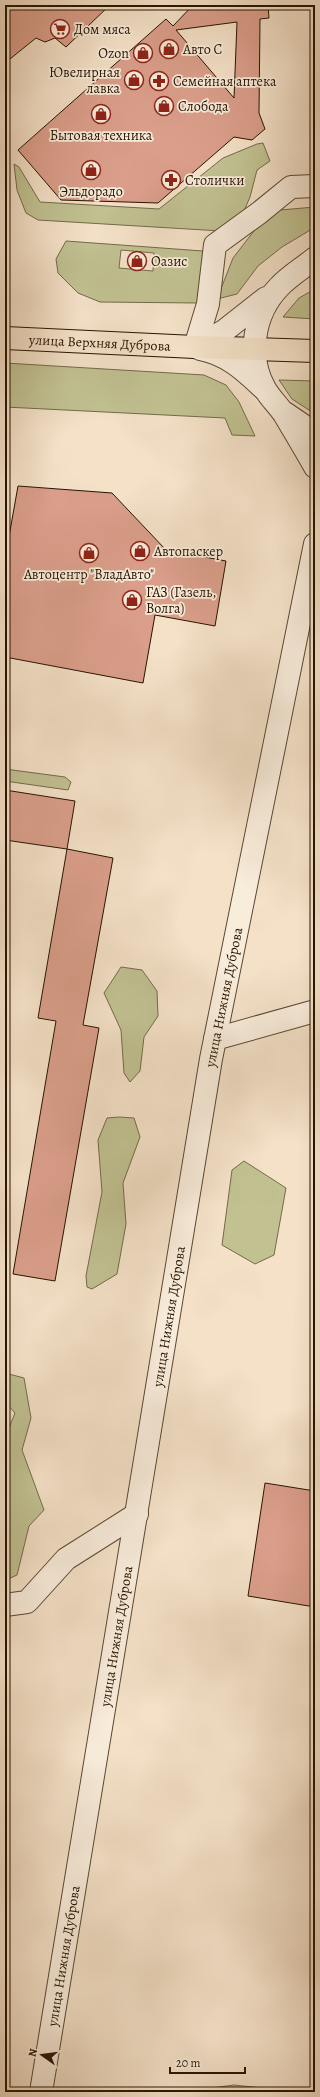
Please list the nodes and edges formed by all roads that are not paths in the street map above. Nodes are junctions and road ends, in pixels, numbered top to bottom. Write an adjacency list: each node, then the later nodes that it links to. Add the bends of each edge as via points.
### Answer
1 (315, 186): 6 (street, via 291,187 214,245 208,304)
2 (315, 258): 3 (street)
3 (307, 268): 4 (street)
4 (279, 287): 6 (street, via 224,332); 7 (street, via 258,322)
5 (5, 338): 6 (main road, улица Верхняя Дуброва)
6 (195, 348): 7 (main road, улица Верхняя Дуброва); 9 (street, улица Верхняя Дуброва, via 214,352 231,360)
7 (254, 349): 8 (main road, улица Верхняя Дуброва); 9 (street, via 256,366)
8 (315, 351)
9 (265, 389): 10 (street)
10 (282, 412): 11 (street, via 307,428); 12 (street)
11 (315, 430)
12 (315, 466)
13 (315, 544): 15 (street, улица Нижняя Дуброва)
14 (315, 1011): 15 (street)
15 (215, 1039): 16 (street, улица Нижняя Дуброва)
16 (137, 1514): 17 (street, via 66,1559 26,1602); 18 (street, улица Нижняя Дуброва)
17 (5, 1605)
18 (41, 2092)

